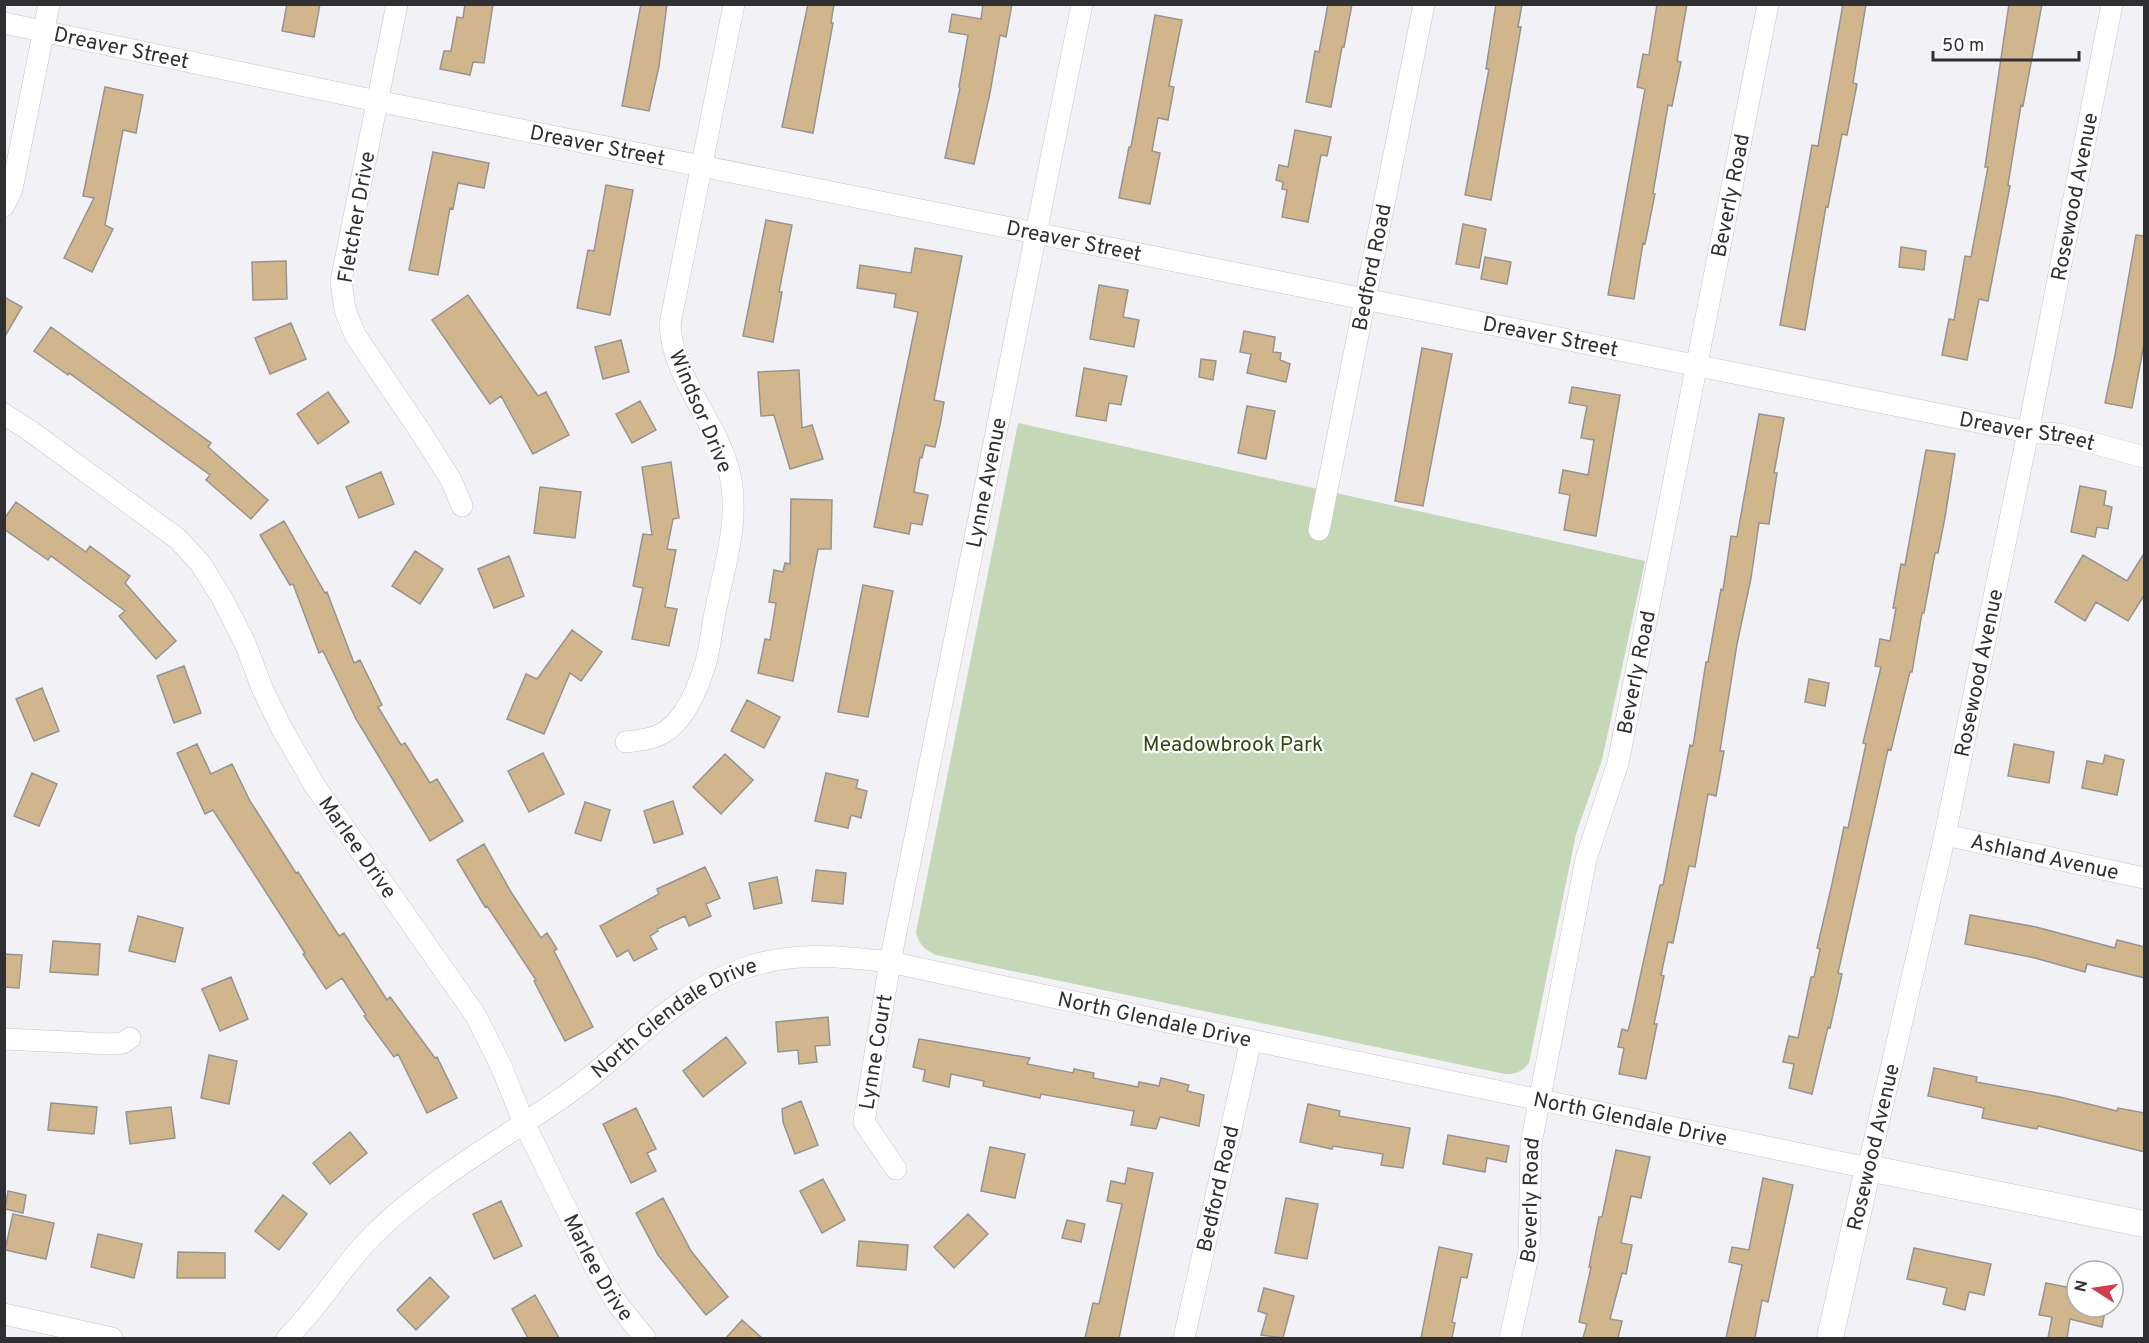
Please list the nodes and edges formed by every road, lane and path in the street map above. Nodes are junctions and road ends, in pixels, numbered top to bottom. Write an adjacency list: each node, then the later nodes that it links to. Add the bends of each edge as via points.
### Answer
1 (49, 4): 9 (street)
2 (397, 4): 10 (street, Fletcher Drive)
3 (734, 4): 11 (street, Windsor Drive)
4 (1082, 4): 13 (street, Lynne Avenue)
5 (1424, 4): 14 (street, Bedford Road)
6 (1768, 4): 15 (street, Beverly Road)
7 (2112, 4): 17 (street, Rosewood Avenue)
8 (4, 23): 9 (street, Dreaver Street)
9 (44, 32): 10 (street, Dreaver Street); 12 (street, via 12,189)
10 (377, 101): 11 (street, Dreaver Street); 19 (street, Fletcher Drive, via 341,281 345,310 355,334 422,434)
11 (703, 167): 13 (street, Dreaver Street); 21 (street, Windsor Drive, via 670,324 671,340 676,358 720,443 735,499 733,526 704,669 692,697 667,731 646,740)
12 (4, 206)
13 (1038, 234): 14 (street, Dreaver Street); 24 (street, Lynne Avenue)
14 (1365, 300): 15 (street, Dreaver Street); 20 (street, Bedford Road)
15 (1696, 366): 17 (street, Dreaver Street); 28 (street, Beverly Road, via 1618,763 1586,859)
16 (4, 414): 29 (street, Marlee Drive, via 178,539 200,563 245,643 282,729 322,795 476,1016)
17 (2028, 432): 18 (street, Dreaver Street, via 2059,434); 22 (street, Rosewood Avenue)
18 (2145, 457)
19 (462, 506)
20 (1319, 530)
21 (626, 742)
22 (1945, 835): 23 (street, Ashland Avenue); 30 (street, Rosewood Avenue)
23 (2145, 878)
24 (890, 962): 27 (street, North Glendale Drive); 29 (street, North Glendale Drive, via 803,956 771,960 710,982 681,1000 575,1088); 31 (street, Lynne Court, via 864,1122)
25 (130, 1038): 26 (street, via 111,1044)
26 (4, 1039)
27 (1251, 1040): 28 (street, North Glendale Drive); 37 (street, Bedford Road)
28 (1540, 1099): 30 (street, North Glendale Drive); 38 (street, Beverly Road, via 1531,1144 1529,1252)
29 (524, 1123): 34 (street, Marlee Drive, via 595,1267); 36 (street, North Glendale Drive, via 442,1180 373,1235)
30 (1868, 1168): 32 (street, North Glendale Drive); 39 (street, Rosewood Avenue)
31 (896, 1169)
32 (2145, 1224)
33 (4, 1314): 35 (street)
34 (640, 1337)
35 (112, 1338)
36 (287, 1338)
37 (1184, 1338)
38 (1510, 1338)
39 (1830, 1338)

